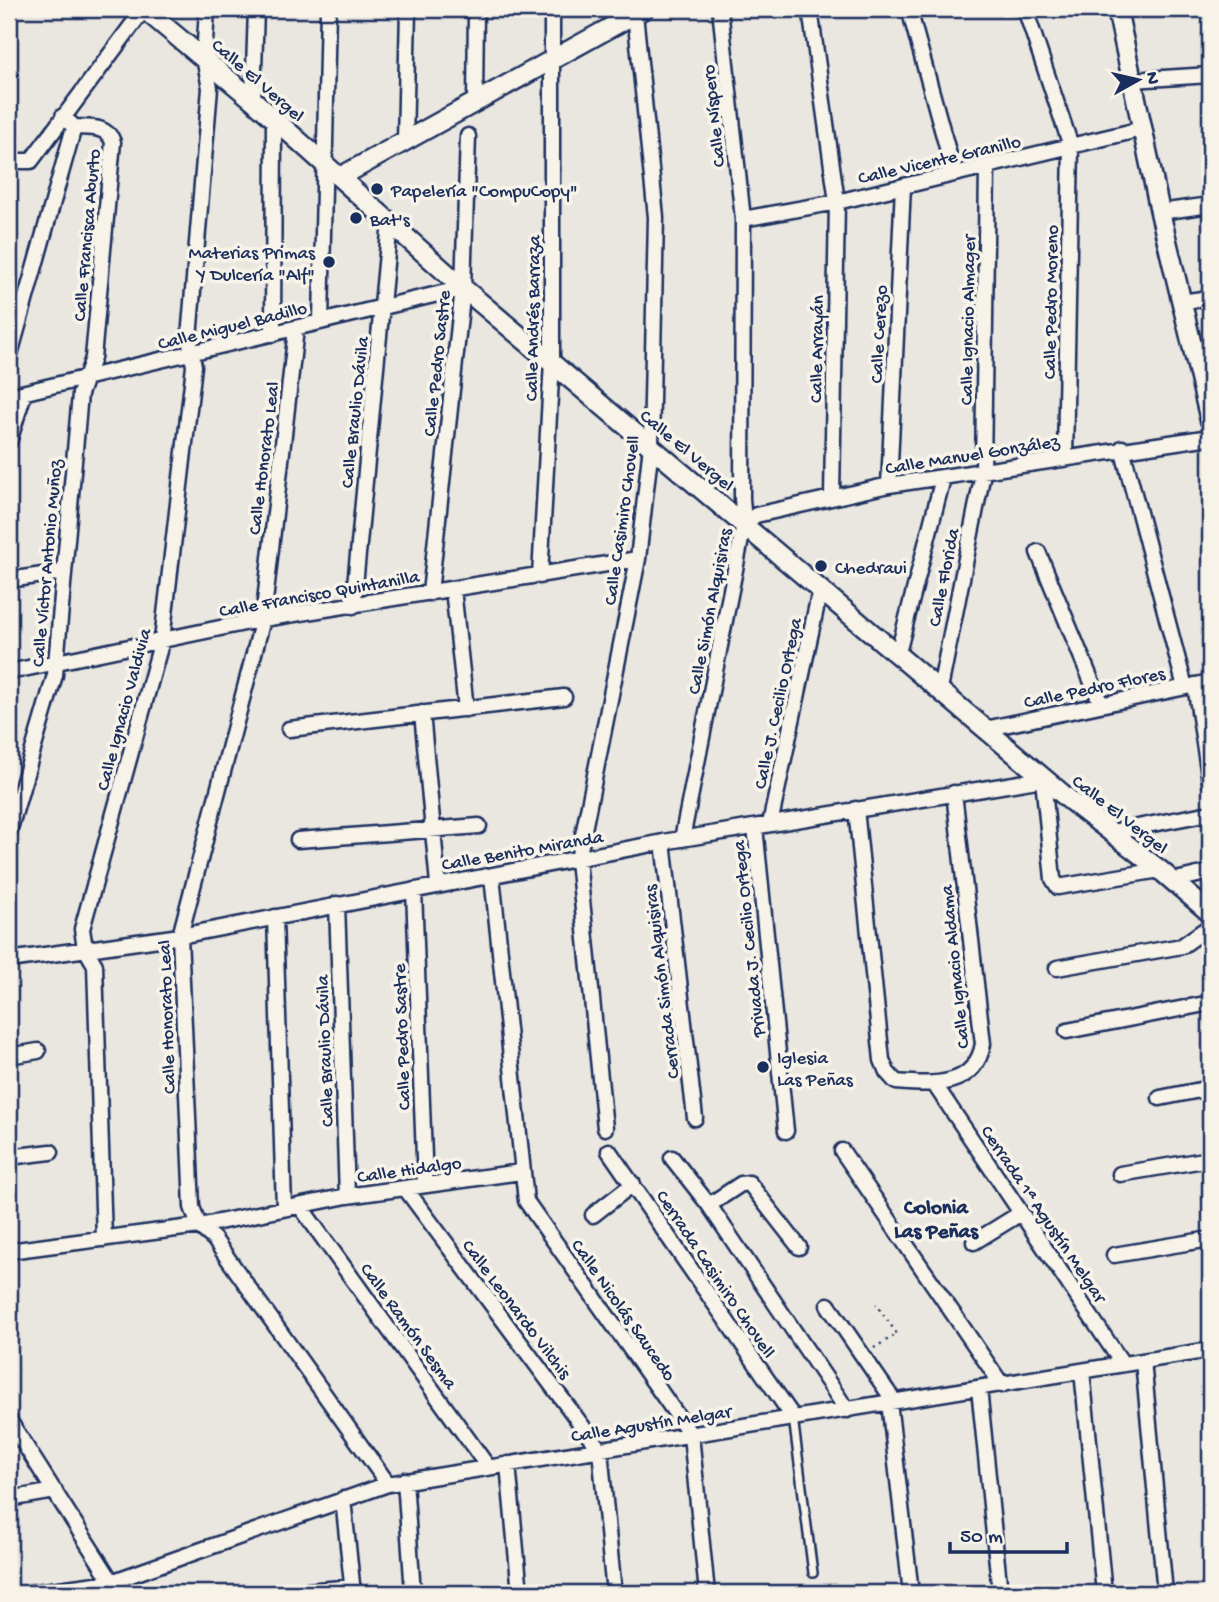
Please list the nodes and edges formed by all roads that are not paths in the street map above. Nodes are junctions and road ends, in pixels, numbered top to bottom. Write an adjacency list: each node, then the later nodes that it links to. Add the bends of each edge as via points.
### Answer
1 (144, 9): 14 (street, Calle El Vergel); 21 (street)
2 (207, 9): 14 (street, Calle Ignacio Valdivia)
3 (256, 9): 18 (street)
4 (328, 9): 27 (street)
5 (408, 9): 24 (street)
6 (476, 9): 19 (street)
7 (552, 9): 15 (street, Calle Andrés Barraza)
8 (720, 9): 35 (street, Calle Níspero)
9 (810, 9): 32 (street, Calle Arrayán)
10 (909, 9): 29 (street)
11 (1025, 9): 25 (street, Calle Pedro Moreno)
12 (1117, 9): 17 (street)
13 (640, 11): 15 (street); 53 (street, Calle Casimiro Chovell, via 656,217)
14 (204, 58): 18 (street, Calle El Vergel); 44 (street, Calle Ignacio Valdivia, via 210,88)
15 (553, 60): 19 (street); 46 (street, Calle Andrés Barraza)
16 (1210, 75): 17 (street)
17 (1132, 80): 22 (street)
18 (253, 100): 20 (street, Calle El Vergel)
19 (475, 103): 24 (street)
20 (274, 119): 27 (street, Calle El Vergel); 43 (street)
21 (68, 122): 26 (street, via 31,161); 45 (street); 48 (street, Calle Francisca Aburto, via 103,129 113,142)
22 (1142, 129): 25 (street, Calle Vicente Granillo); 34 (street)
23 (468, 136): 37 (street, Calle Pedro Sastre)
24 (405, 143): 30 (street)
25 (1071, 146): 28 (street, Calle Vicente Granillo); 55 (street, Calle Pedro Moreno)
26 (9, 161)
27 (322, 162): 30 (street, Calle El Vergel); 41 (street)
28 (987, 167): 29 (street, Calle Vicente Granillo); 56 (street, Calle Ignacio Almager)
29 (954, 173): 31 (street, Calle Vicente Granillo)
30 (340, 177): 36 (street, Calle El Vergel)
31 (903, 186): 32 (street, Calle Vicente Granillo); 58 (street, Calle Cerezo)
32 (837, 202): 35 (street, Calle Vicente Granillo); 59 (street, Calle Arrayán)
33 (1210, 205): 34 (street)
34 (1160, 212): 39 (street)
35 (743, 219): 60 (street, Calle Simón Alquisiras)
36 (390, 222): 37 (street, Calle El Vergel); 40 (street, Calle Braulio Dávila)
37 (463, 288): 40 (street, Calle Miguel Badillo); 46 (street, Calle El Vergel); 68 (street, Calle Pedro Sastre)
38 (1210, 298): 39 (street)
39 (1181, 302): 47 (street)
40 (383, 307): 41 (street, Calle Miguel Badillo); 69 (street, Calle Braulio Dávila)
41 (321, 322): 42 (street, Calle Miguel Badillo)
42 (296, 329): 43 (street, Calle Miguel Badillo); 70 (street, Calle Honorato Leal)
43 (273, 334): 44 (street, Calle Miguel Badillo)
44 (191, 354): 48 (street, Calle Miguel Badillo); 71 (street, Calle Ignacio Valdivia, via 194,366)
45 (9, 358)
46 (552, 361): 53 (street, Calle El Vergel); 64 (street, Calle Andrés Barraza)
47 (1204, 372): 50 (street)
48 (88, 377): 49 (street, Calle Miguel Badillo); 63 (street, Calle Víctor Antonio Muñoz, via 80,394)
49 (16, 395): 52 (street)
50 (1210, 420)
51 (1210, 437): 54 (street, Calle Manuel González)
52 (9, 442)
53 (651, 446): 60 (street, Calle El Vergel); 62 (street, Calle Casimiro Chovell)
54 (1122, 449): 55 (street, Calle Manuel González); 76 (street)
55 (1065, 458): 56 (street, Calle Manuel González)
56 (983, 473): 57 (street, Calle Manuel González); 77 (street, Calle Florida)
57 (943, 478): 58 (street, Calle Manuel González); 72 (street)
58 (890, 485): 59 (street, Calle Manuel González)
59 (832, 497): 60 (street, Calle Manuel González, via 756,515)
60 (744, 524): 67 (street, Calle El Vergel); 95 (street, Calle Simón Alquisiras)
61 (1038, 552): 79 (street)
62 (638, 559): 64 (street, Calle Francisco Quintanilla); 98 (street, Calle Casimiro Chovell)
63 (63, 572): 65 (street); 73 (street, Calle Víctor Antonio Muñoz)
64 (540, 576): 66 (street, Calle Francisco Quintanilla)
65 (9, 580)
66 (453, 589): 68 (street, Calle Francisco Quintanilla); 80 (street)
67 (820, 590): 72 (street, Calle El Vergel); 89 (street, Calle J. Cecilio Ortega)
68 (430, 593): 69 (street, Calle Francisco Quintanilla)
69 (353, 606): 70 (street, Calle Francisco Quintanilla)
70 (263, 619): 71 (street, Calle Francisco Quintanilla); 108 (street, Calle Honorato Leal)
71 (162, 640): 73 (street, Calle Francisco Quintanilla); 109 (street, Calle Ignacio Valdivia, via 82,929)
72 (898, 653): 77 (street, Calle El Vergel)
73 (56, 661): 74 (street, Calle Francisco Quintanilla); 93 (street, Calle Víctor Antonio Muñoz)
74 (9, 672)
75 (1210, 682): 76 (street, Calle Pedro Flores)
76 (1190, 686): 79 (street, Calle Pedro Flores); 85 (street)
77 (940, 689): 83 (street, Calle El Vergel)
78 (564, 697): 80 (street)
79 (1101, 704): 83 (street, Calle Pedro Flores)
80 (466, 709): 81 (street)
81 (422, 713): 82 (street); 92 (street)
82 (289, 729)
83 (985, 729): 84 (street, Calle El Vergel)
84 (1043, 779): 86 (street, Calle Benito Miranda); 94 (street, Calle El Vergel); 100 (street, via 1053,879 1058,887)
85 (1210, 782)
86 (954, 793): 87 (street, Calle Benito Miranda); 116 (street, Calle Ignacio Aldama, via 983,1044 980,1060 969,1073)
87 (856, 809): 89 (street, Calle Benito Miranda); 116 (street, Calle Ignacio Aldama, via 882,1060 896,1082)
88 (1210, 814): 94 (street)
89 (770, 824): 91 (street, Calle Benito Miranda)
90 (479, 827): 92 (street)
91 (755, 827): 95 (street, Calle Benito Miranda); 121 (street, Privada J. Cecilio Ortega)
92 (432, 830): 96 (street); 102 (street)
93 (9, 832)
94 (1111, 832): 100 (street, Calle El Vergel)
95 (682, 839): 97 (street, Calle Benito Miranda)
96 (298, 840)
97 (663, 842): 98 (street, Calle Benito Miranda); 119 (street, Cerrada Simón Alquisiras)
98 (578, 860): 101 (street, Calle Benito Miranda); 120 (street)
99 (1210, 872): 100 (street)
100 (1166, 875): 105 (street, Calle El Vergel)
101 (492, 876): 102 (street, Calle Benito Miranda); 128 (street)
102 (438, 884): 103 (street, Calle Benito Miranda)
103 (414, 890): 104 (street, Calle Benito Miranda); 130 (street, Calle Pedro Sastre)
104 (337, 904): 106 (street, Calle Benito Miranda); 133 (street, Calle Braulio Dávila)
105 (1210, 914)
106 (275, 917): 108 (street, Calle Benito Miranda); 136 (street)
107 (1210, 926): 111 (street, via 1182,946)
108 (180, 936): 109 (street, Calle Benito Miranda); 139 (street, Calle Honorato Leal, via 192,1207)
109 (85, 948): 110 (street, Calle Benito Miranda); 141 (street, Calle Ignacio Valdivia, via 95,965)
110 (9, 960)
111 (1057, 968)
112 (1210, 1003): 113 (street)
113 (1068, 1031)
114 (38, 1051): 115 (street)
115 (9, 1056)
116 (934, 1085): 137 (street, Cerrada 1ª Agustín Melgar)
117 (1210, 1088): 118 (street)
118 (1160, 1098)
119 (695, 1118)
120 (605, 1128)
121 (786, 1131)
122 (608, 1151): 131 (street, Cerrada Casimiro Chovell)
123 (842, 1151): 151 (street)
124 (51, 1152): 125 (street)
125 (9, 1157)
126 (672, 1158): 134 (street)
127 (1210, 1159): 129 (street)
128 (521, 1172): 130 (street, Calle Hidalgo); 157 (street, Calle Nicolás Saucedo, via 526,1201)
129 (1120, 1174)
130 (425, 1184): 132 (street, Calle Hidalgo)
131 (633, 1184): 138 (street); 155 (street, Cerrada Casimiro Chovell)
132 (405, 1188): 133 (street, Calle Hidalgo); 158 (street, Calle Leonardo Vilchis)
133 (347, 1196): 135 (street, Calle Hidalgo)
134 (709, 1205): 143 (street, via 749,1183); 154 (street)
135 (300, 1206): 136 (street, Calle Hidalgo); 160 (street, Calle Ramón Sesma)
136 (284, 1208): 139 (street, Calle Hidalgo)
137 (1021, 1213): 142 (street); 149 (street, Cerrada 1ª Agustín Melgar)
138 (593, 1215)
139 (200, 1226): 141 (street, Calle Hidalgo); 162 (street, Calle Honorato Leal, via 214,1239)
140 (1210, 1238): 145 (street)
141 (104, 1239): 144 (street, Calle Hidalgo)
142 (974, 1242)
143 (799, 1247)
144 (9, 1251)
145 (1114, 1255)
146 (828, 1305): 153 (street)
147 (1210, 1350): 148 (street, Calle Agustín Melgar)
148 (1143, 1361): 149 (street, Calle Agustín Melgar); 178 (street)
149 (1122, 1363): 150 (street, Calle Agustín Melgar)
150 (1082, 1371): 151 (street, Calle Agustín Melgar); 177 (street)
151 (1002, 1385): 152 (street, Calle Agustín Melgar)
152 (979, 1388): 153 (street, Calle Agustín Melgar); 176 (street)
153 (892, 1402): 154 (street, Calle Agustín Melgar); 175 (street)
154 (847, 1410): 155 (street, Calle Agustín Melgar)
155 (793, 1417): 157 (street, Calle Agustín Melgar); 166 (lane)
156 (9, 1420): 163 (street)
157 (691, 1435): 158 (street, Calle Agustín Melgar); 174 (street, Calle Nicolás Saucedo)
158 (600, 1450): 159 (street, Calle Agustín Melgar); 173 (street)
159 (508, 1464): 160 (street, Calle Agustín Melgar); 172 (street)
160 (488, 1467): 161 (street, Calle Agustín Melgar)
161 (405, 1480): 162 (street, Calle Agustín Melgar); 171 (street)
162 (387, 1484): 165 (street, Calle Agustín Melgar)
163 (55, 1492): 164 (street); 167 (street)
164 (9, 1499)
165 (343, 1499): 167 (street, Calle Agustín Melgar); 168 (street)
166 (813, 1573)
167 (115, 1588): 169 (street, Calle Agustín Melgar)
168 (353, 1590): 170 (street)
169 (29, 1593)
170 (283, 1593)
171 (414, 1593)
172 (520, 1593)
173 (614, 1593)
174 (707, 1593)
175 (911, 1593)
176 (1000, 1593)
177 (1104, 1593)
178 (1165, 1593)

